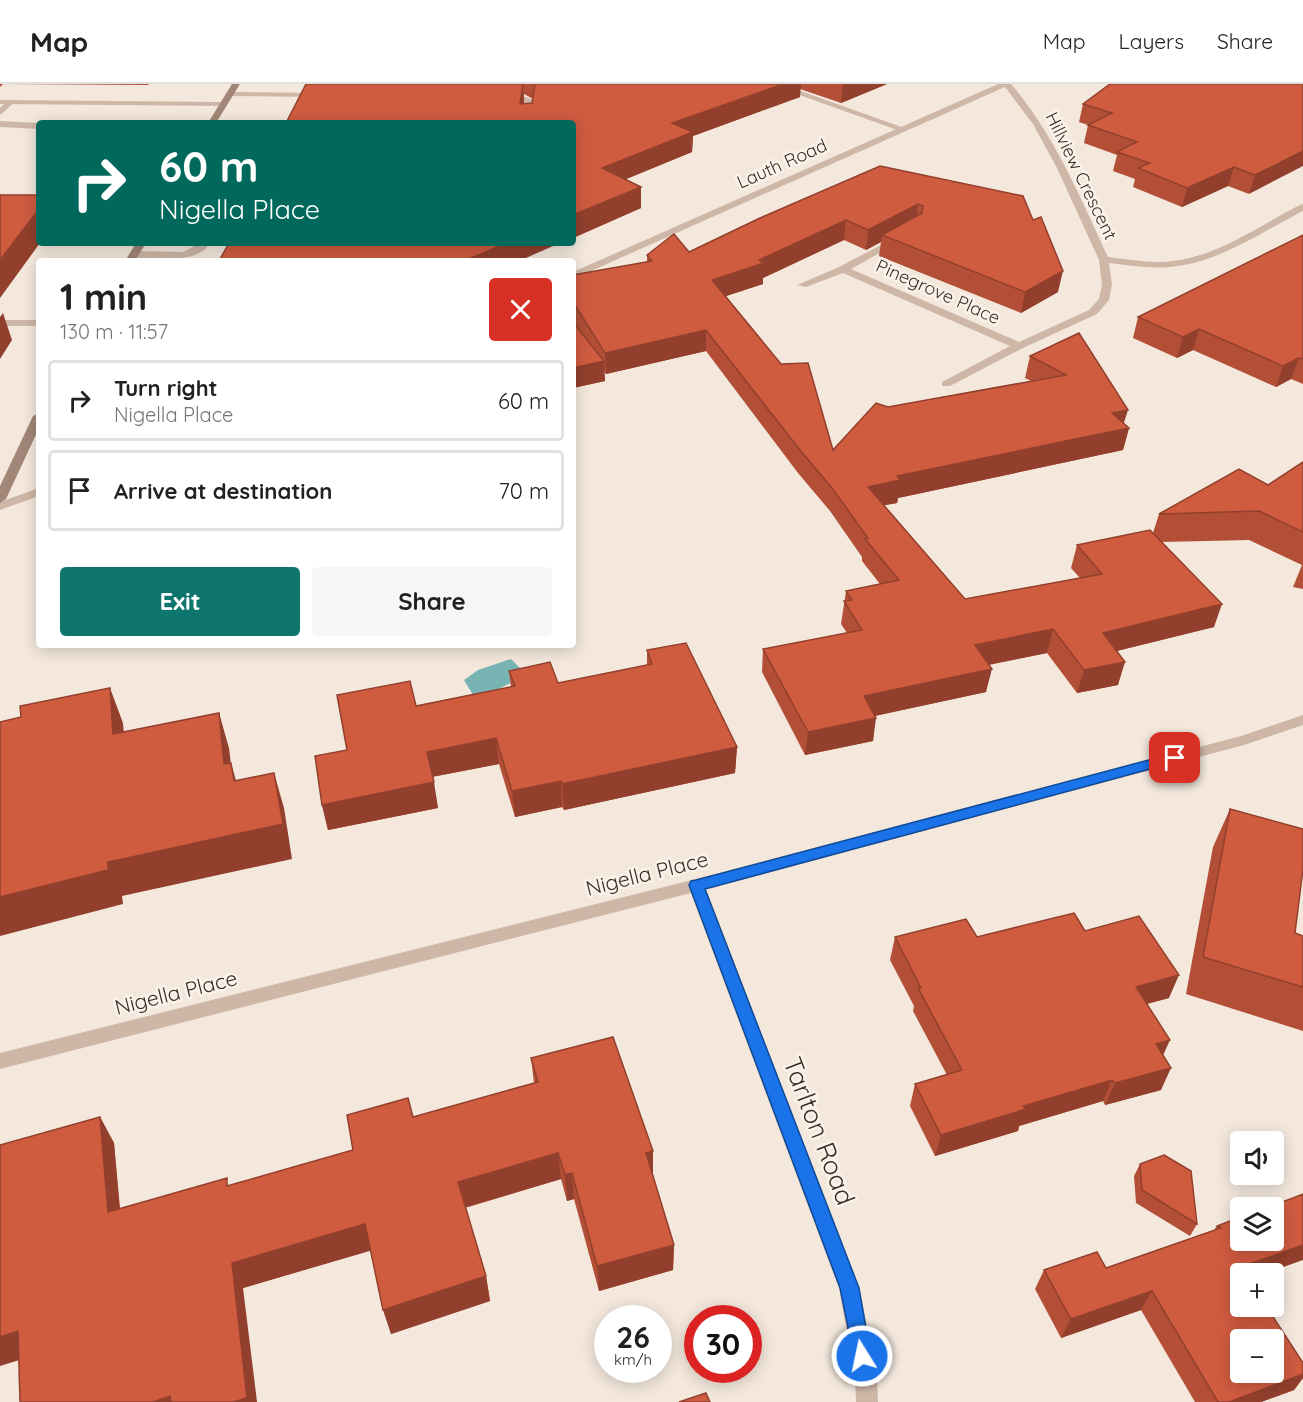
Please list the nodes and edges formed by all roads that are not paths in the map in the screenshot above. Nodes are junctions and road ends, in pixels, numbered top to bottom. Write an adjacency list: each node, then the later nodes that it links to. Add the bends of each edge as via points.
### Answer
1 (236, 84): 4 (street)
2 (773, 84): 15 (street)
3 (1006, 84): 15 (street, Lauth Road); 20 (street, Hillview Crescent, via 1026,105 1044,135)
4 (230, 94): 5 (street); 9 (street)
5 (330, 95)
6 (498, 97): 12 (street, via 531,102)
7 (0, 102): 8 (street)
8 (11, 102): 9 (street); 10 (street)
9 (224, 104): 11 (street)
10 (0, 113)
11 (214, 120)
12 (528, 120)
13 (0, 124): 14 (street)
14 (36, 126)
15 (903, 129): 22 (street, Lauth Road)
16 (1303, 207): 20 (street, Hillview Crescent, via 1196,258 1174,264)
17 (905, 235): 21 (street, Pinegrove Place)
18 (204, 246): 19 (street, via 184,255)
19 (132, 258)
20 (1104, 260): 26 (street, Pinegrove Place, via 1104,300 1093,312)
21 (843, 269): 23 (street, Pinegrove Place); 26 (street, Pinegrove Place)
22 (576, 275)
23 (801, 285)
24 (0, 323): 25 (street)
25 (36, 323)
26 (1019, 346): 27 (street, Pinegrove Place)
27 (946, 384)
28 (36, 422): 30 (street)
29 (36, 493): 31 (street)
30 (0, 499)
31 (0, 506)
32 (1303, 720): 33 (street, Nigella Place, via 1244,740)
33 (696, 885): 34 (street, Nigella Place); 35 (street, Tarlton Road, via 849,1288)
34 (0, 1061)
35 (867, 1402)

